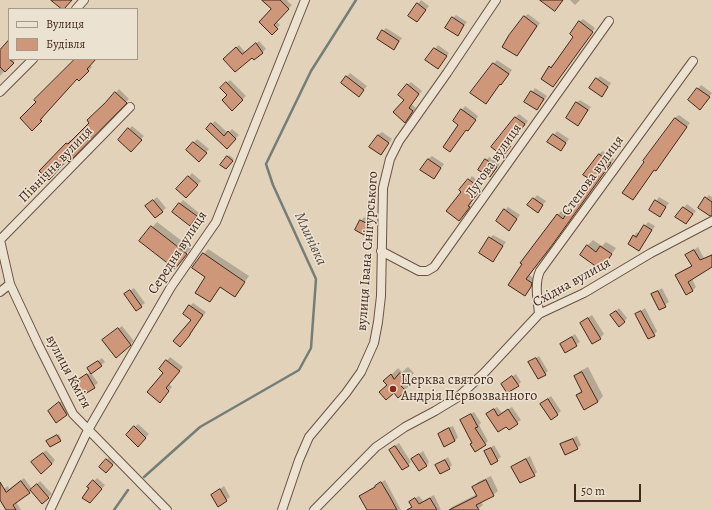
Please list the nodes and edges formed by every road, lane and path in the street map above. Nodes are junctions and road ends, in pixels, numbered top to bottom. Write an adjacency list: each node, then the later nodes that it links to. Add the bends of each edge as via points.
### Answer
1 (84, 0): 4 (street)
2 (306, 0): 16 (street, Середня вулиця, via 216,222 171,287)
3 (496, 0): 12 (street, вулиця Івана Снігурського, via 399,141 390,159 383,188)
4 (77, 8)
5 (609, 21): 12 (street, Лугова вулиця, via 434,267 427,271 419,271)
6 (32, 60): 8 (street)
7 (693, 61): 15 (street, Степова вулиця, via 540,272 537,278)
8 (0, 92)
9 (130, 107): 11 (street, Північна вулиця)
10 (712, 221): 15 (street, Східна вулиця, via 651,253 584,293)
11 (0, 240): 13 (street, вулиця Кмітя)
12 (381, 251): 19 (street, вулиця Івана Снігурського, via 380,296 374,343 361,372 309,437)
13 (10, 284): 14 (street); 16 (street, вулиця Кмітя, via 73,414)
14 (0, 292)
15 (539, 314): 20 (street, Східна вулиця, via 458,397 405,426 376,447)
16 (88, 430): 17 (street, Середня вулиця); 18 (street, вулиця Кмітя)
17 (50, 510)
18 (167, 510)
19 (282, 510)
20 (314, 510)

